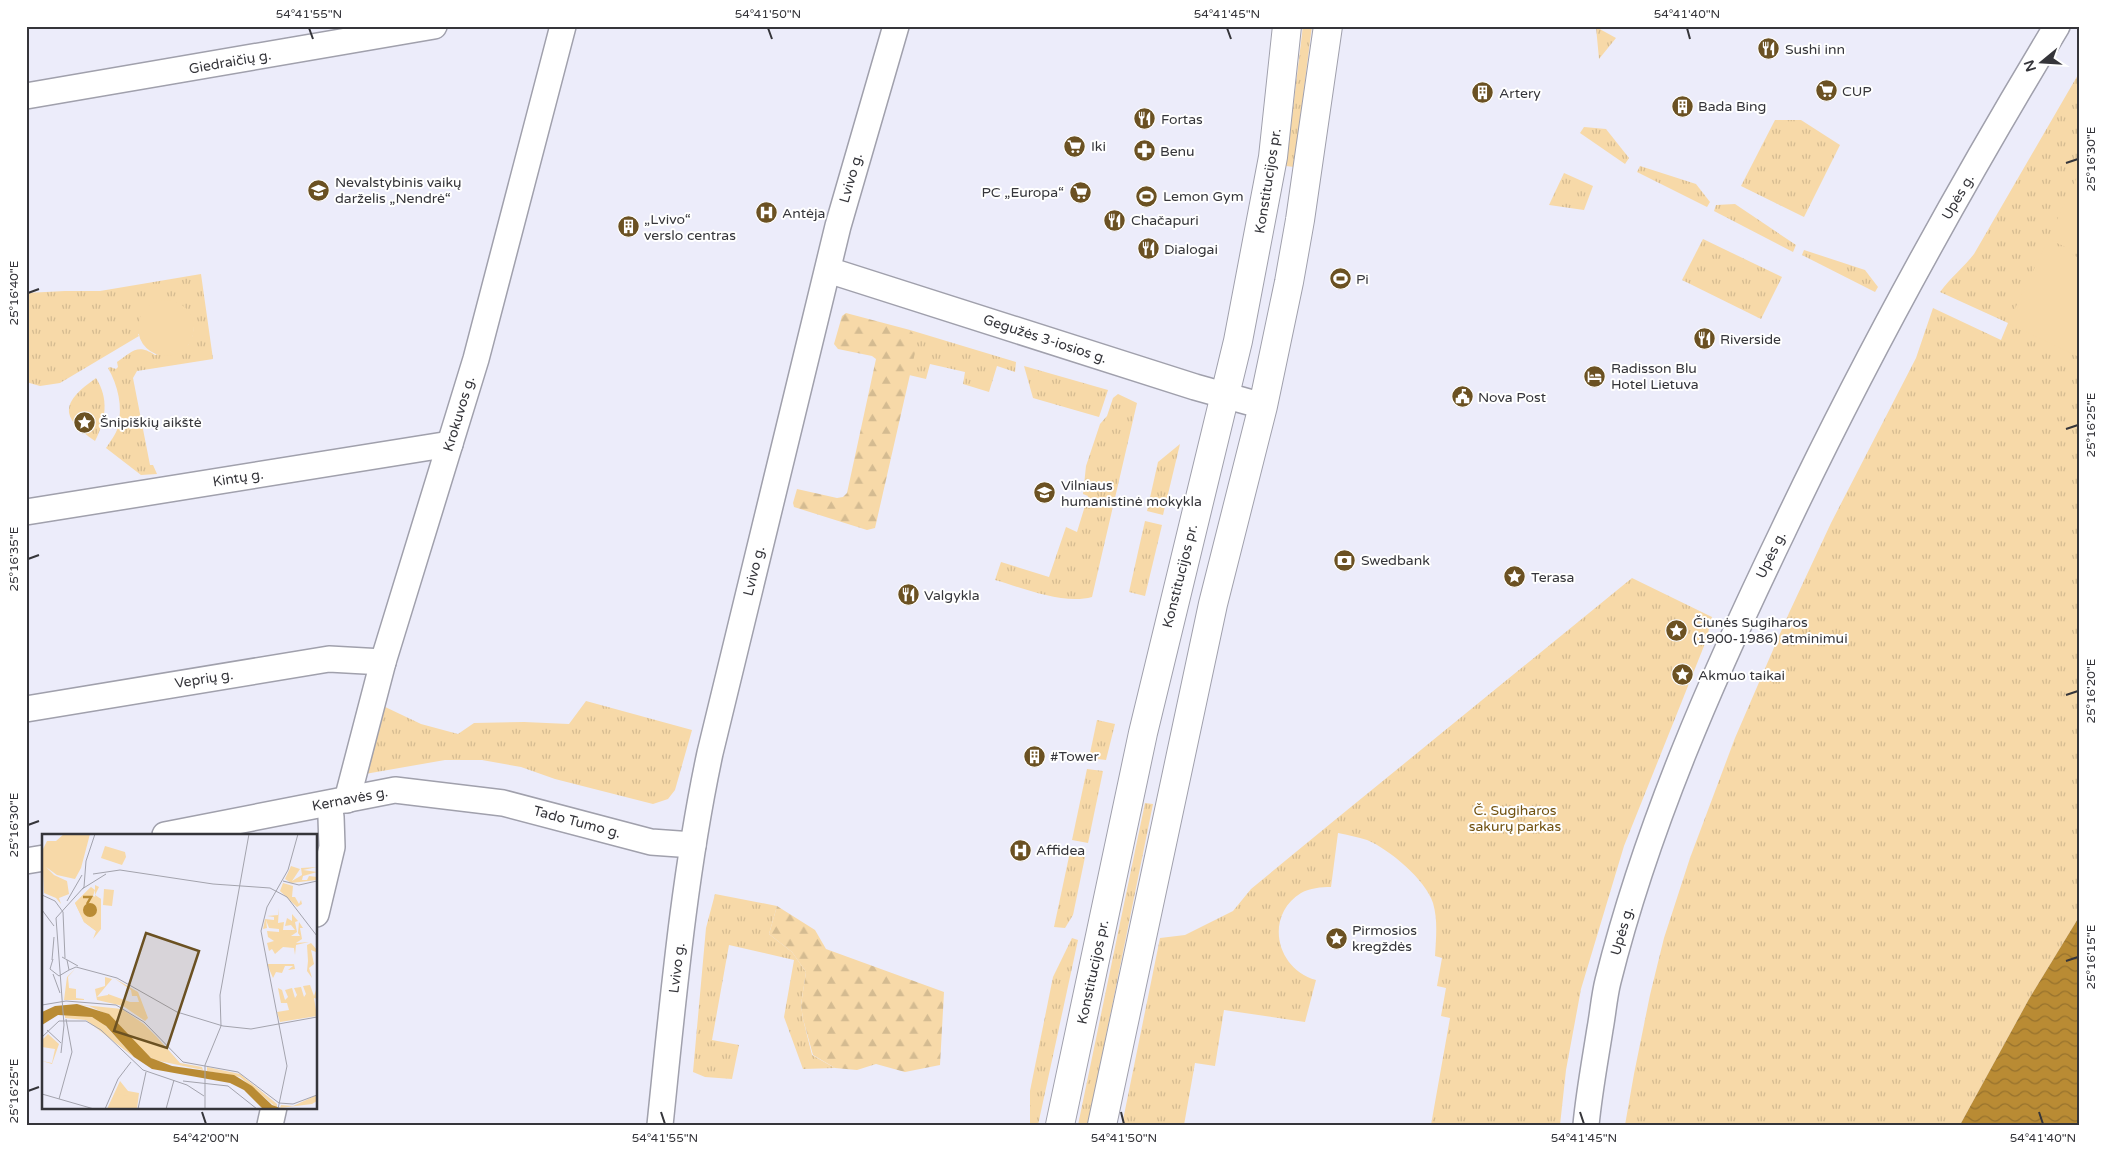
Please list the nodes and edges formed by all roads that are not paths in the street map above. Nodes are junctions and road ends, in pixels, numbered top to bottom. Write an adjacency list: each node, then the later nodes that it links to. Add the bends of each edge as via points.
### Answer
1 (434, 26): 7 (street, Giedraičių g.)
2 (563, 26): 11 (street, Krokuvos g., via 476,359)
3 (896, 26): 8 (street, Lvivo g., via 847,190)
4 (1288, 26): 9 (main road, Konstitucijos pr., via 1266,202)
5 (1328, 26): 10 (main road, via 1300,220)
6 (2058, 26): 30 (street, Upės g., via 1889,321 1810,473 1740,620 1638,875 1608,984)
7 (26, 96)
8 (828, 270): 9 (street, Gegužės 3-iosios g.); 19 (street, Lvivo g., via 714,734)
9 (1225, 395): 10 (street, Gegužės 3-iosios g.); 28 (main road, Konstitucijos pr., via 1145,724)
10 (1263, 406): 29 (main road, via 1213,604)
11 (450, 444): 12 (street, Kintų g.); 13 (street, Krokuvos g.)
12 (26, 512)
13 (383, 662): 14 (street, Veprių g., via 330,658); 16 (street, Krokuvos g.)
14 (26, 709)
15 (462, 798): 16 (street, Kernavės g., via 395,790); 19 (street, Tado Tumo g., via 503,803 651,842)
16 (339, 809): 17 (street, Kernavės g.); 18 (street, Kernavės g.); 24 (street, Krokuvos g.)
17 (172, 834)
18 (244, 834)
19 (693, 845): 27 (street, Lvivo g.)
20 (42, 858): 21 (street)
21 (26, 861)
22 (42, 872): 23 (street)
23 (26, 875)
24 (318, 906)
25 (274, 1108): 26 (street)
26 (270, 1125)
27 (660, 1125)
28 (1060, 1125)
29 (1102, 1125)
30 (1586, 1125)

